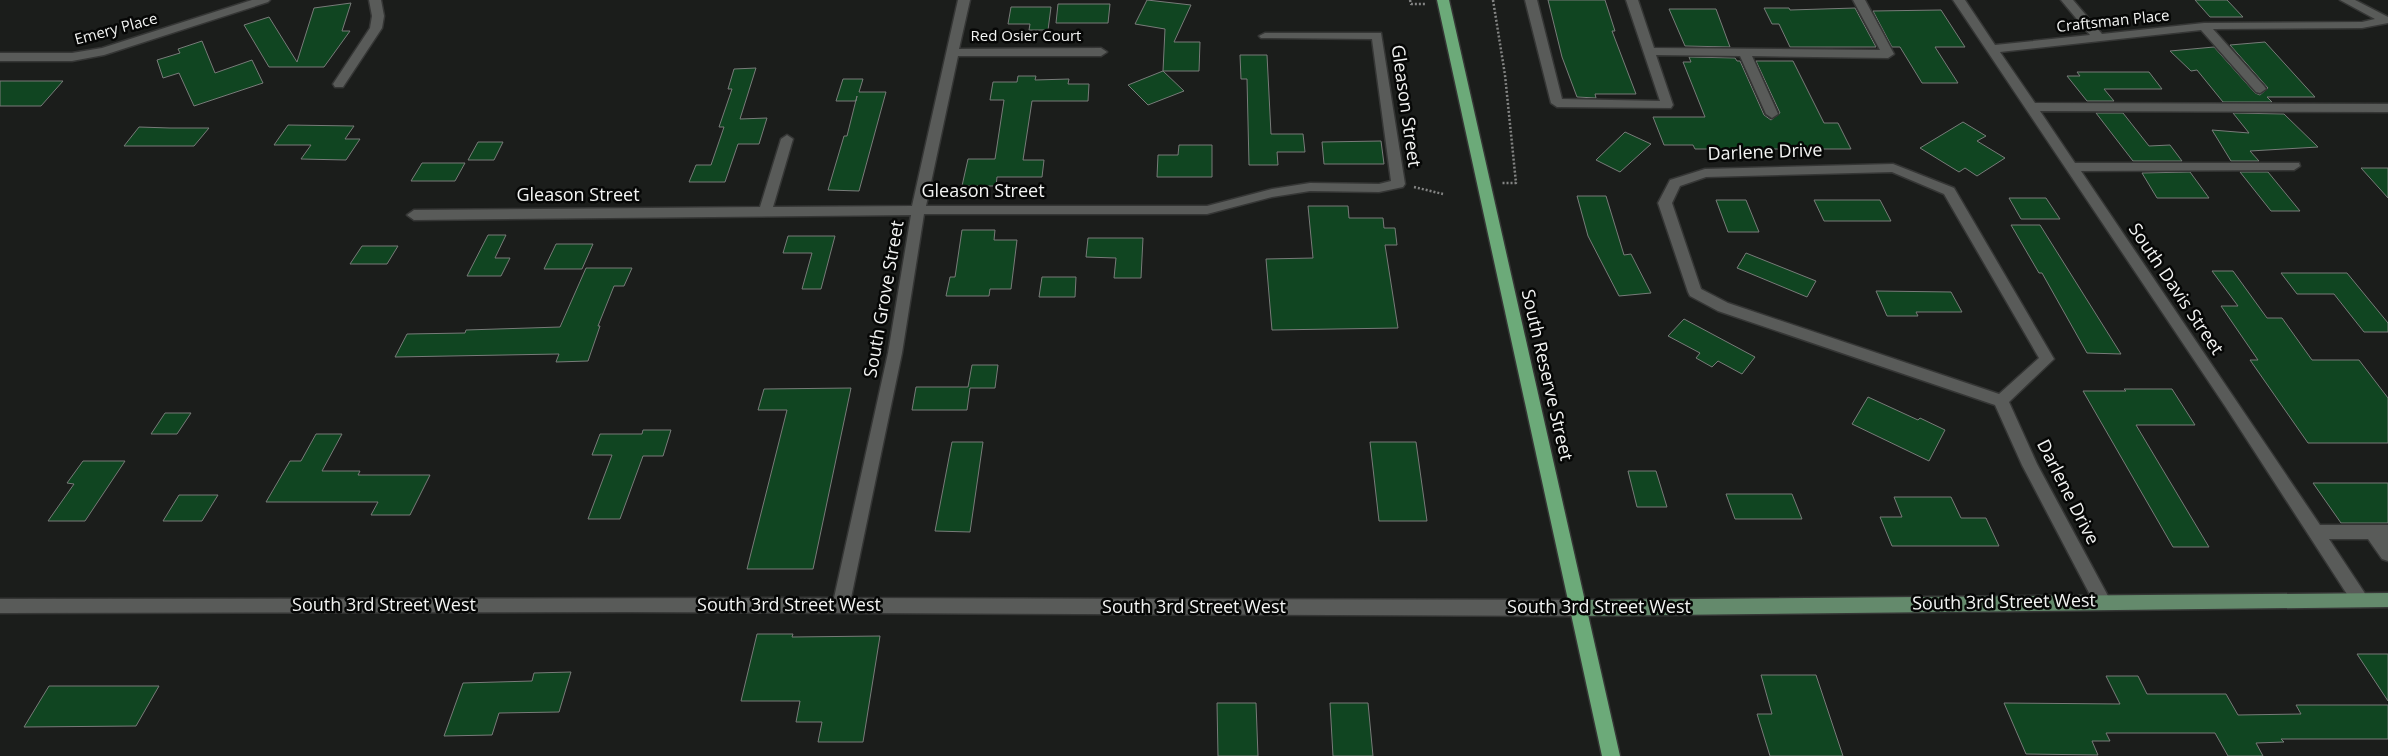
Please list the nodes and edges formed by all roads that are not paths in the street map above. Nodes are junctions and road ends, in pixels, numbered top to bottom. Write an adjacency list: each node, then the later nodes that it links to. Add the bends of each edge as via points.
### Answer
1 (264, 0): 19 (street, Emery Place, via 104,51 72,57)
2 (375, 0): 20 (street, via 376,28)
3 (964, 0): 18 (street, South Grove Street)
4 (1532, 0): 15 (street, via 1557,103 1668,105)
5 (1632, 0): 15 (street)
6 (1858, 0): 17 (street, via 1888,54)
7 (1959, 0): 14 (street, South Davis Street)
8 (2067, 0): 13 (street)
9 (2346, 0): 11 (street, Craftsman Place, via 2386,20 2362,25)
10 (1444, 2): 40 (highway, South Reserve Street)
11 (2204, 26): 13 (street, Craftsman Place); 21 (street)
12 (1265, 36): 28 (street, Gleason Street, via 1377,35 1398,184 1379,188 1300,188 1272,192 1208,210)
13 (2098, 38): 14 (street, Craftsman Place)
14 (1994, 50): 22 (street, South Davis Street)
15 (1649, 51): 17 (street)
16 (1101, 52): 18 (street, Red Osier Court)
17 (1745, 52): 24 (street)
18 (951, 53): 28 (street, South Grove Street)
19 (0, 57)
20 (338, 84)
21 (2260, 89)
22 (2032, 108): 23 (street); 27 (street, South Davis Street)
23 (2388, 108)
24 (1772, 114)
25 (787, 139): 29 (street)
26 (2294, 166): 27 (street)
27 (2071, 167): 32 (street, South Davis Street)
28 (918, 210): 29 (street, Gleason Street); 38 (street, South Grove Street, via 895,353)
29 (764, 212): 30 (street, Gleason Street)
30 (414, 215)
31 (2001, 401): 31 (street, Darlene Drive, via 2047,359 1949,191 1893,168 1705,173 1675,183 1665,203 1695,292 1723,307); 37 (street, Darlene Drive, via 2030,465)
32 (2316, 532): 33 (street); 35 (street, South Davis Street)
33 (2380, 532): 34 (street)
34 (2388, 554)
35 (2360, 600): 36 (main road, South 3rd Street West); 37 (main road, South 3rd Street West)
36 (2388, 600)
37 (2102, 601): 40 (main road, South 3rd Street West)
38 (842, 605): 39 (street, South 3rd Street West); 40 (street, South 3rd Street West)
39 (0, 606)
40 (1579, 608): 41 (highway, South Reserve Street)
41 (1611, 756)

